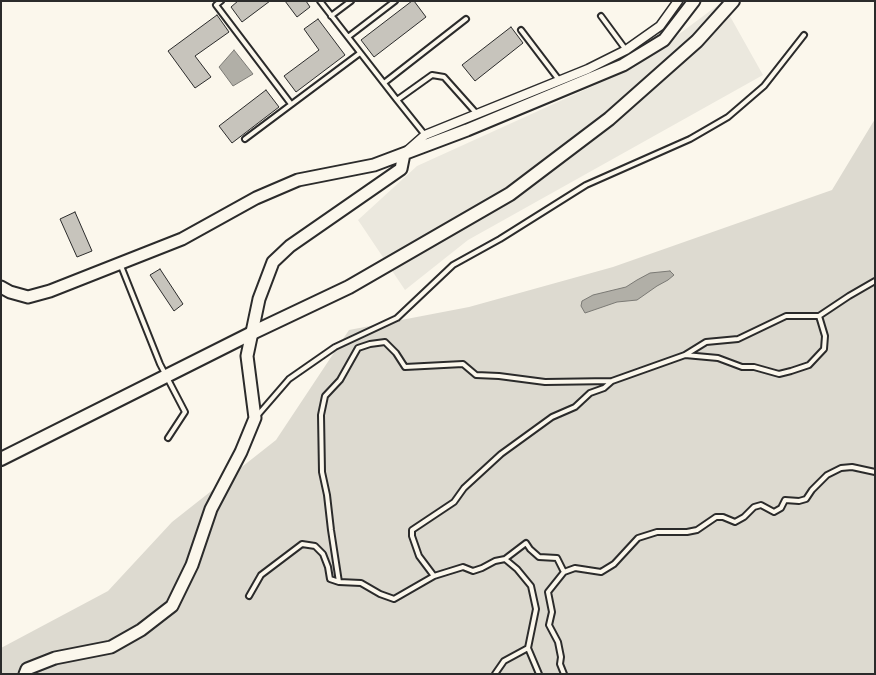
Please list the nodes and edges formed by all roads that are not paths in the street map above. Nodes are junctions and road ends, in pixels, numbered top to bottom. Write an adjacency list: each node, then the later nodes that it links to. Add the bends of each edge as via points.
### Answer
1 (221, 1): 19 (lane, via 216,5)
2 (320, 1): 8 (lane)
3 (351, 1): 8 (lane)
4 (395, 1): 13 (lane)
5 (678, 1): 14 (street, via 660,26)
6 (694, 1): 23 (street, via 664,40 623,65)
7 (733, 1): 28 (main road, via 697,41 609,119 510,194 349,287)
8 (331, 16): 13 (lane)
9 (601, 16): 14 (lane)
10 (466, 19): 17 (lane)
11 (521, 30): 16 (lane)
12 (804, 35): 31 (lane, via 764,86 728,117 690,139 586,185 453,265 397,318 335,347 289,379)
13 (348, 38): 15 (lane)
14 (626, 50): 16 (street)
15 (360, 53): 17 (lane); 19 (lane)
16 (559, 80): 20 (street)
17 (384, 83): 18 (lane)
18 (397, 100): 20 (lane, via 432,75 444,77); 21 (lane)
19 (291, 104): 22 (lane)
20 (477, 114): 21 (street)
21 (424, 135): 23 (street)
22 (246, 139)
23 (404, 154): 24 (street, via 374,165 298,180 256,198 182,239); 28 (street, via 401,169 290,246 273,262 259,299)
24 (120, 264): 26 (street, via 28,297); 32 (lane, via 160,364 185,412)
25 (875, 281): 27 (lane)
26 (1, 287)
27 (819, 316): 29 (lane, via 786,316 738,339 706,342); 29 (lane, via 825,336 824,349 809,365 792,371 779,374 742,367 718,358)
28 (252, 333): 31 (street, via 247,356); 33 (main road)
29 (685, 355): 30 (lane)
30 (612, 381): 37 (lane, via 604,388 590,392 575,408 552,417 501,454 464,488 454,502 412,530 419,556); 38 (lane, via 545,382 476,375 463,364 405,367 385,342 358,348 340,380 325,396 321,415 322,472)
31 (255, 418): 41 (street, via 211,510 192,565 172,606 141,630 111,647 55,658 27,669)
32 (168, 438)
33 (1, 459)
34 (875, 472): 36 (lane, via 841,468 827,475 806,500 785,500 774,512 761,505 754,507 735,522 716,517 697,530 657,532 638,538 614,564 601,572 575,568)
35 (504, 559): 36 (lane, via 526,543 539,557 557,558); 37 (lane, via 473,571 463,567); 40 (lane, via 531,586 536,609)
36 (564, 572): 44 (lane, via 548,592 552,612 549,625 558,642)
37 (434, 576): 38 (lane, via 394,599 361,584)
38 (339, 582): 39 (lane, via 330,579 323,554 315,546 302,544 262,575)
39 (249, 596)
40 (528, 648): 42 (lane, via 504,661); 43 (lane)
41 (25, 674)
42 (495, 674)
43 (539, 674)
44 (564, 674)

